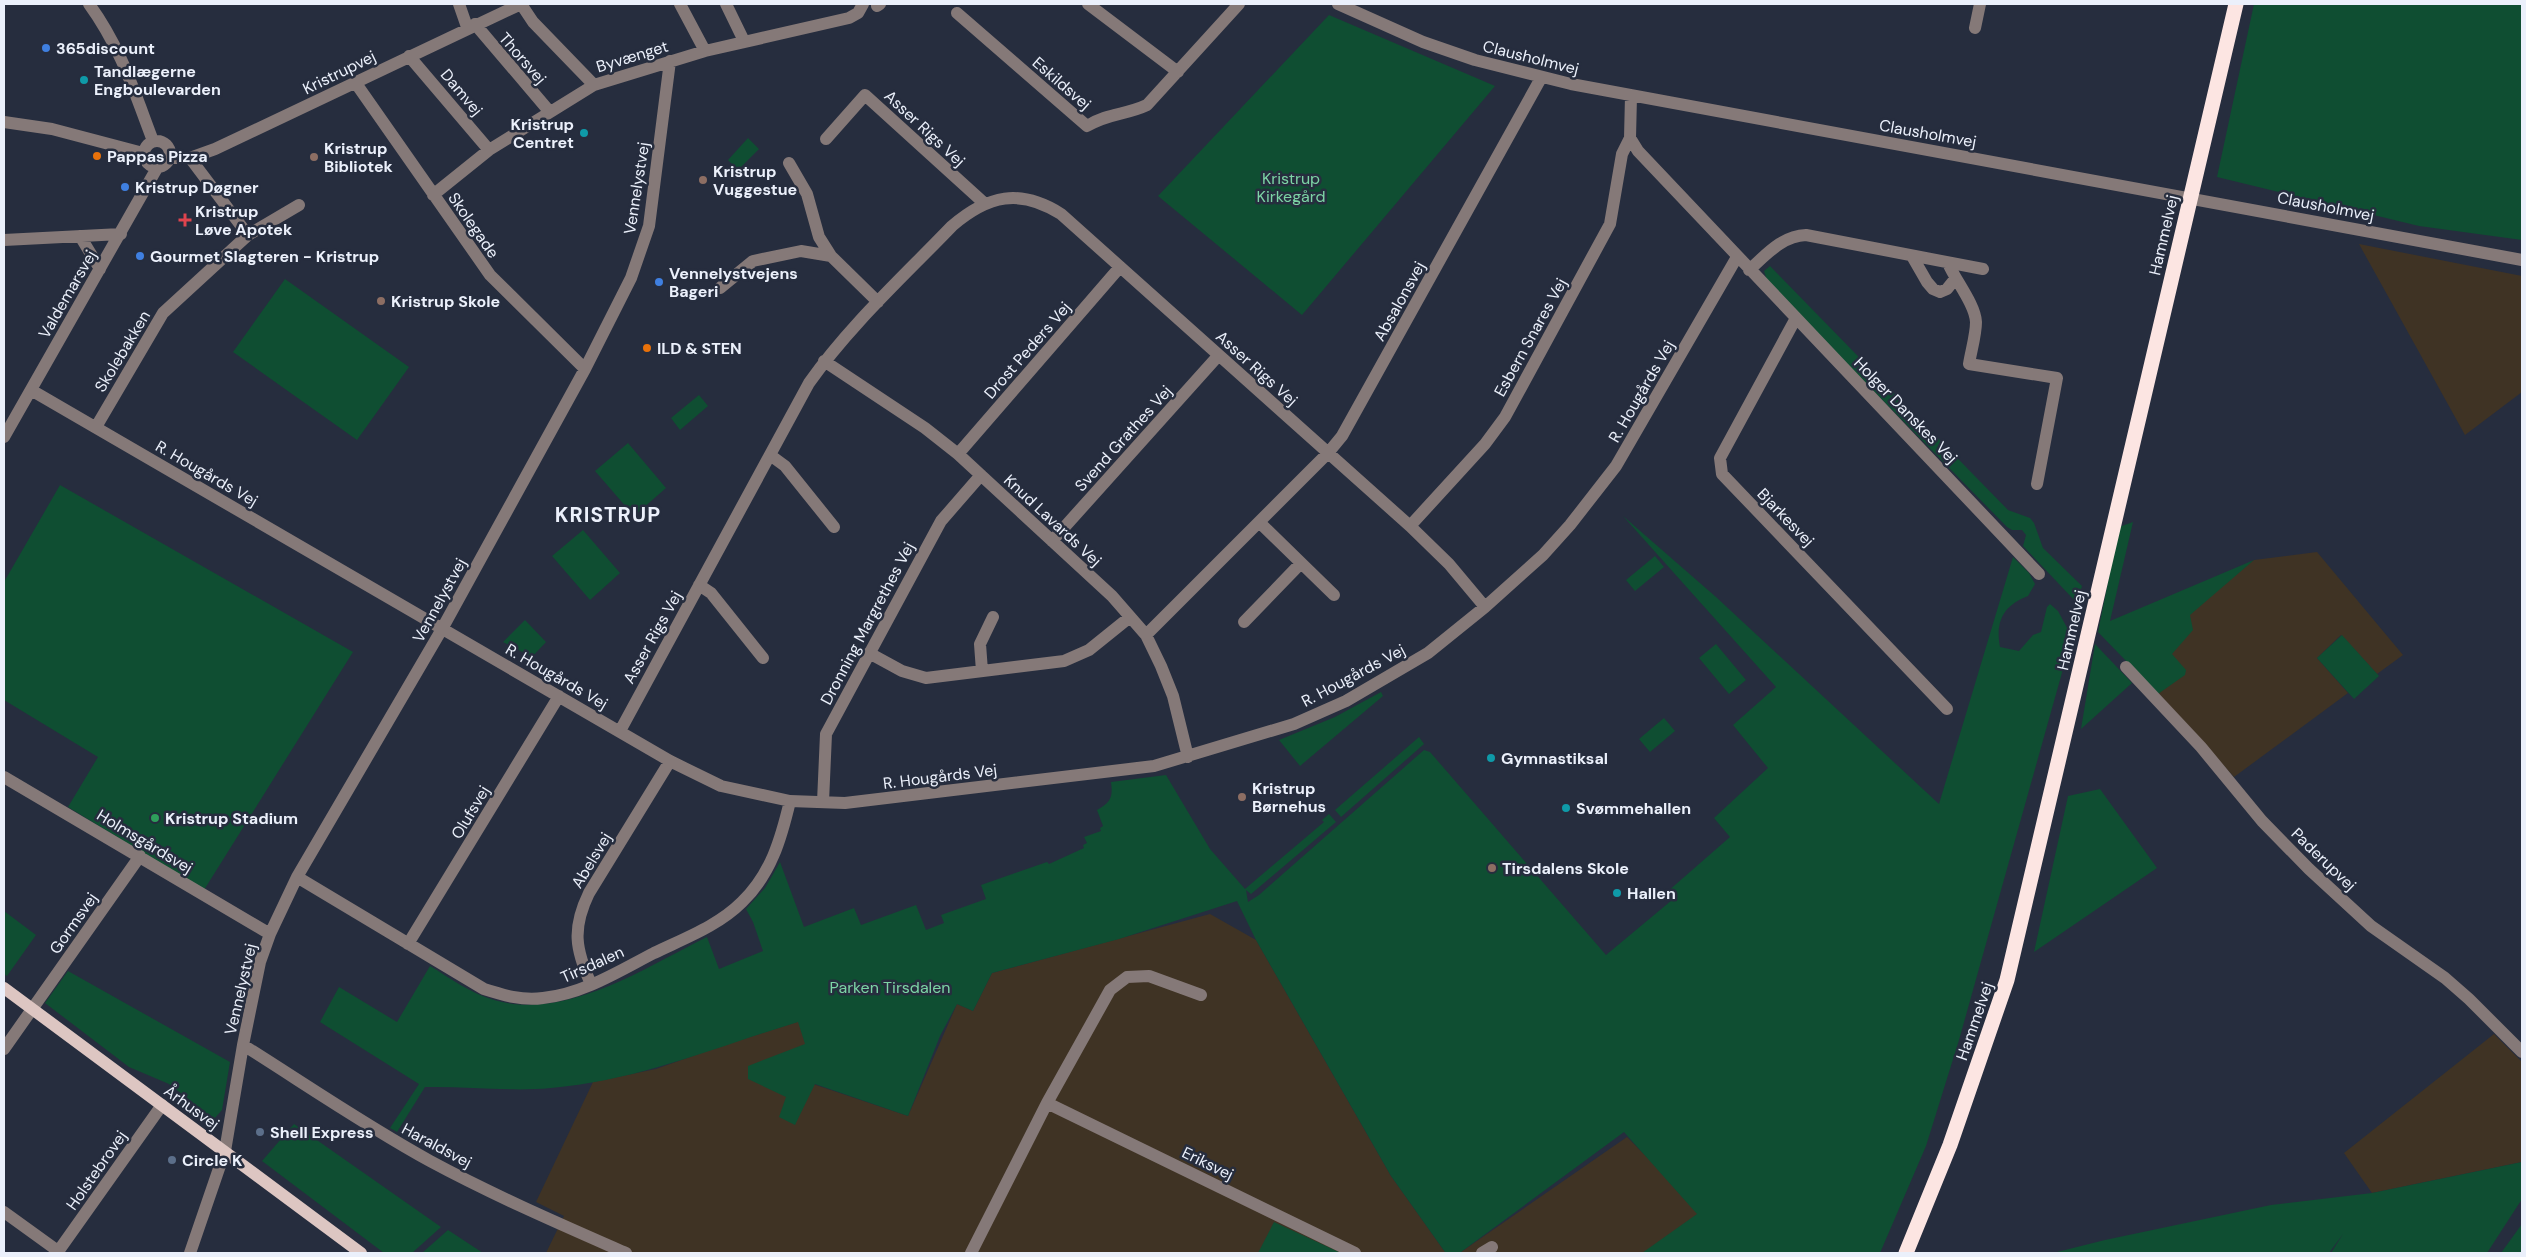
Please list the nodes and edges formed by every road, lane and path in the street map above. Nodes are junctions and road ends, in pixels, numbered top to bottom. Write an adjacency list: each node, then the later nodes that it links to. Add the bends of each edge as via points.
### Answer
1 (88, 4): 28 (street, via 106,28 121,57)
2 (459, 4): 13 (street)
3 (521, 4): 13 (street, Kristrupvej); 22 (street, via 533,22)
4 (680, 4): 16 (street)
5 (726, 4): 15 (street)
6 (864, 4): 15 (street, Byvænget, via 849,18)
7 (1088, 4): 19 (street)
8 (1239, 4): 19 (street, Eskildsvej)
9 (1338, 4): 20 (street, Clausholmvej, via 1423,42)
10 (1980, 4): 14 (street)
11 (2236, 4): 36 (highway, Hammelvej)
12 (957, 13): 19 (street, Eskildsvej, via 1087,126 1101,117 1131,112 1147,105)
13 (471, 26): 17 (street, Kristrupvej); 24 (street, Thorsvej)
14 (1975, 28)
15 (744, 41): 16 (street, Byvænget)
16 (705, 51): 18 (street, Byvænget)
17 (409, 56): 21 (street, Kristrupvej); 29 (street, Damvej)
18 (670, 60): 22 (street, Byvænget); 58 (street, Vennelystvej, via 649,226 631,278)
19 (1178, 72)
20 (1541, 78): 23 (street, Clausholmvej); 62 (street, Absalonsvej, via 1342,436)
21 (355, 82): 32 (street, Kristrupvej, via 216,149); 35 (street, Skolegade)
22 (594, 85): 24 (street, Byvænget)
23 (1631, 96): 26 (street); 36 (street, Clausholmvej)
24 (549, 111): 29 (street, Byvænget)
25 (4, 122): 30 (street, via 52,129)
26 (1630, 138): 45 (street, Holger Danskes Vej, via 1638,151); 68 (street, Esbern Snares Vej, via 1622,154 1610,224 1505,417 1485,444)
27 (826, 139): 37 (street, Asser Rigs Vej, via 865,95)
28 (153, 142): 30 (street); 31 (street, via 165,144)
29 (489, 150): 35 (street, Byvænget)
30 (143, 153): 34 (street, via 147,164)
31 (170, 158): 32 (street, Kristrupvej); 34 (street)
32 (190, 158): 40 (street)
33 (790, 164): 43 (street, via 807,194 819,237)
34 (157, 168): 39 (street, Valdemarsvej)
35 (433, 194): 58 (street, Skolegade, via 490,276)
36 (2190, 197): 46 (street, Clausholmvej); 115 (highway, Hammelvej, via 2007,980 1950,1145)
37 (984, 203): 48 (street, Asser Rigs Vej, via 1016,197 1046,205 1061,214); 54 (street, Asser Rigs Vej, via 952,226)
38 (299, 205): 40 (street, Skolebakken)
39 (121, 234): 41 (street); 49 (street, Valdemarsvej)
40 (248, 235): 60 (street, Skolebakken, via 164,313)
41 (80, 236): 42 (street); 49 (street)
42 (4, 240)
43 (831, 256): 53 (street, via 801,251 753,261); 54 (street)
44 (1912, 256): 47 (street); 51 (street, via 1806,235 1792,236); 52 (street, via 1933,290 1947,289)
45 (1737, 257): 51 (street, Holger Danskes Vej); 75 (street, R. Hougårds Vej, via 1616,466 1548,549)
46 (2522, 260)
47 (1948, 263): 50 (street); 52 (street)
48 (1120, 267): 56 (street, Asser Rigs Vej); 63 (street, Drost Peders Vej)
49 (100, 269): 59 (street, Valdemarsvej)
50 (1983, 269)
51 (1749, 270): 55 (street, Holger Danskes Vej)
52 (1955, 279): 66 (street, via 1971,305 1976,321 1969,364 2057,378)
53 (720, 288)
54 (878, 302): 57 (street, Asser Rigs Vej)
55 (1796, 318): 72 (street, Holger Danskes Vej); 86 (street, Bjarkesvej, via 1720,458 1722,474)
56 (1218, 356): 62 (street, Asser Rigs Vej); 70 (street, Svend Grathes Vej)
57 (824, 361): 63 (street, Knud Lavards Vej, via 926,428); 64 (street, Asser Rigs Vej)
58 (585, 369): 79 (street, Vennelystvej)
59 (31, 390): 60 (street, R. Hougårds Vej); 61 (street, Valdemarsvej)
60 (96, 427): 79 (street, R. Hougårds Vej)
61 (4, 437)
62 (1328, 453): 67 (street, Absalonsvej); 68 (street, Asser Rigs Vej)
63 (958, 454): 65 (street, Knud Lavards Vej)
64 (770, 455): 69 (street, via 785,466); 73 (street, Asser Rigs Vej)
65 (981, 476): 70 (street, Knud Lavards Vej); 81 (street, Dronning Margrethes Vej, via 941,521)
66 (2037, 484)
67 (1259, 522): 71 (street); 80 (street, Absalonsvej)
68 (1410, 526): 75 (street, Asser Rigs Vej, via 1449,564)
69 (834, 528)
70 (1052, 541): 77 (street, Knud Lavards Vej)
71 (1301, 563): 74 (street); 78 (street)
72 (2039, 574)
73 (699, 585): 82 (street, Asser Rigs Vej, via 711,593); 87 (street, Asser Rigs Vej)
74 (1334, 595)
75 (1485, 607): 88 (street, R. Hougårds Vej, via 1428,653 1346,701 1294,724)
76 (993, 617): 84 (street, via 980,644)
77 (1130, 617): 80 (street, Knud Lavards Vej); 84 (street, via 1089,650 1064,661)
78 (1244, 622)
79 (442, 629): 85 (street, R. Hougårds Vej); 94 (street, Vennelystvej)
80 (1146, 636): 88 (street, Knud Lavards Vej, via 1173,696)
81 (869, 653): 84 (street, via 902,672 926,678); 92 (street, Dronning Margrethes Vej, via 826,734)
82 (763, 658)
83 (2126, 667): 103 (street, Paderupvej, via 2201,747 2262,821 2309,869 2371,926 2445,978)
84 (982, 671)
85 (559, 696): 87 (street, R. Hougårds Vej); 96 (street, Olufsvej)
86 (1947, 709)
87 (620, 731): 89 (street, R. Hougårds Vej)
88 (1188, 757): 92 (street, R. Hougårds Vej, via 1154,766 845,803)
89 (670, 761): 91 (street, R. Hougårds Vej, via 721,786); 97 (street, Abelsvej, via 580,912 577,946)
90 (4, 777): 93 (street, Holmsgårdsvej)
91 (790, 801): 92 (street, R. Hougårds Vej); 97 (street, Tirsdalen, via 779,845 765,873 743,901 720,921)
92 (823, 802)
93 (140, 856): 95 (street, Holmsgårdsvej); 100 (street, Gormsvej)
94 (297, 877): 95 (street, Vennelystvej); 96 (street, Tirsdalen)
95 (270, 934): 101 (street, Vennelystvej, via 260,962)
96 (408, 944): 97 (street, Tirsdalen, via 484,989 513,998 541,999)
97 (591, 984)
98 (4, 988): 100 (main road, Århusvej)
99 (1201, 994): 104 (street, via 1149,976 1127,978 1110,990)
100 (32, 1008): 102 (street, Gormsvej); 105 (main road, Århusvej)
101 (243, 1045): 106 (street, Vennelystvej); 112 (street, Haraldsvej, via 431,1162)
102 (4, 1049)
103 (2522, 1052)
104 (1047, 1103): 113 (street); 114 (street, Eriksvej)
105 (162, 1105): 106 (main road, Århusvej); 109 (street, Holstebrovej)
106 (225, 1151): 108 (street, Vennelystvej); 111 (main road, Århusvej)
107 (4, 1212): 109 (street)
108 (191, 1249): 110 (street)
109 (57, 1252)
110 (204, 1253)
111 (362, 1253)
112 (626, 1253)
113 (971, 1253)
114 (1355, 1253)
115 (1906, 1253)

